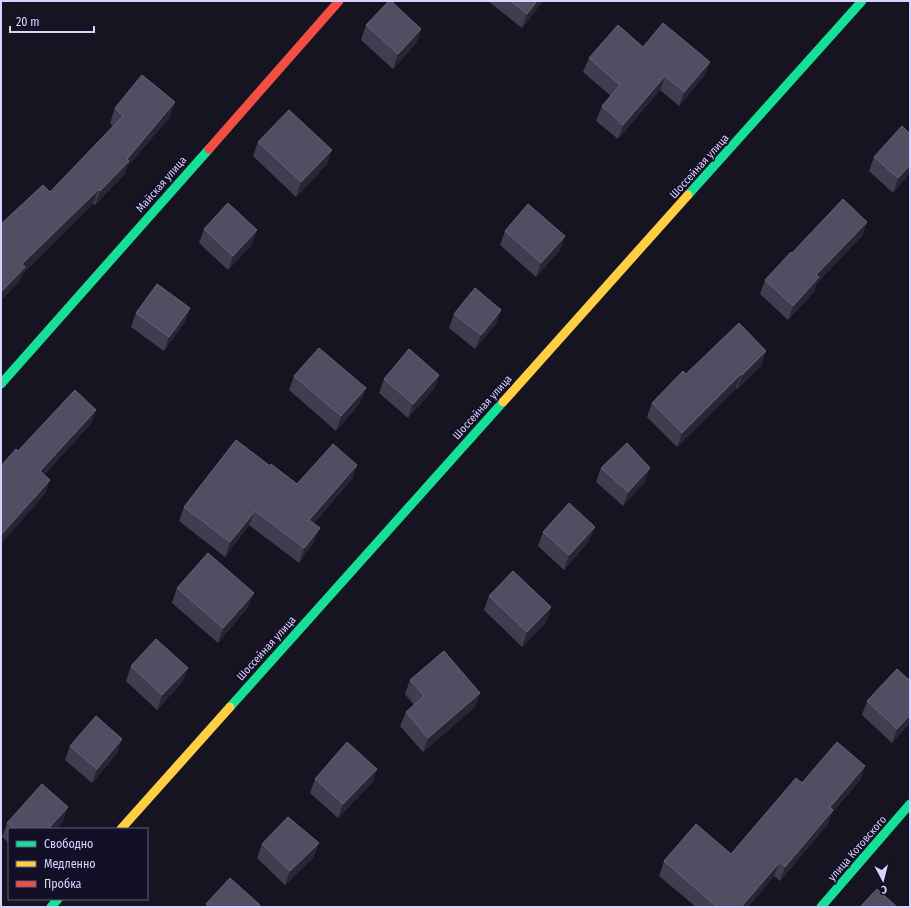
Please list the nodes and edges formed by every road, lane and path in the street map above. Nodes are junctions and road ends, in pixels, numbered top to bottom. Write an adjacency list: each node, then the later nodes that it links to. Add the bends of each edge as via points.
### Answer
1 (339, 1): 3 (main road, Майская улица)
2 (862, 1): 5 (main road, Шоссейная улица)
3 (1, 384)
4 (910, 804): 6 (main road, улица Котовского)
5 (122, 828)
6 (821, 907)

